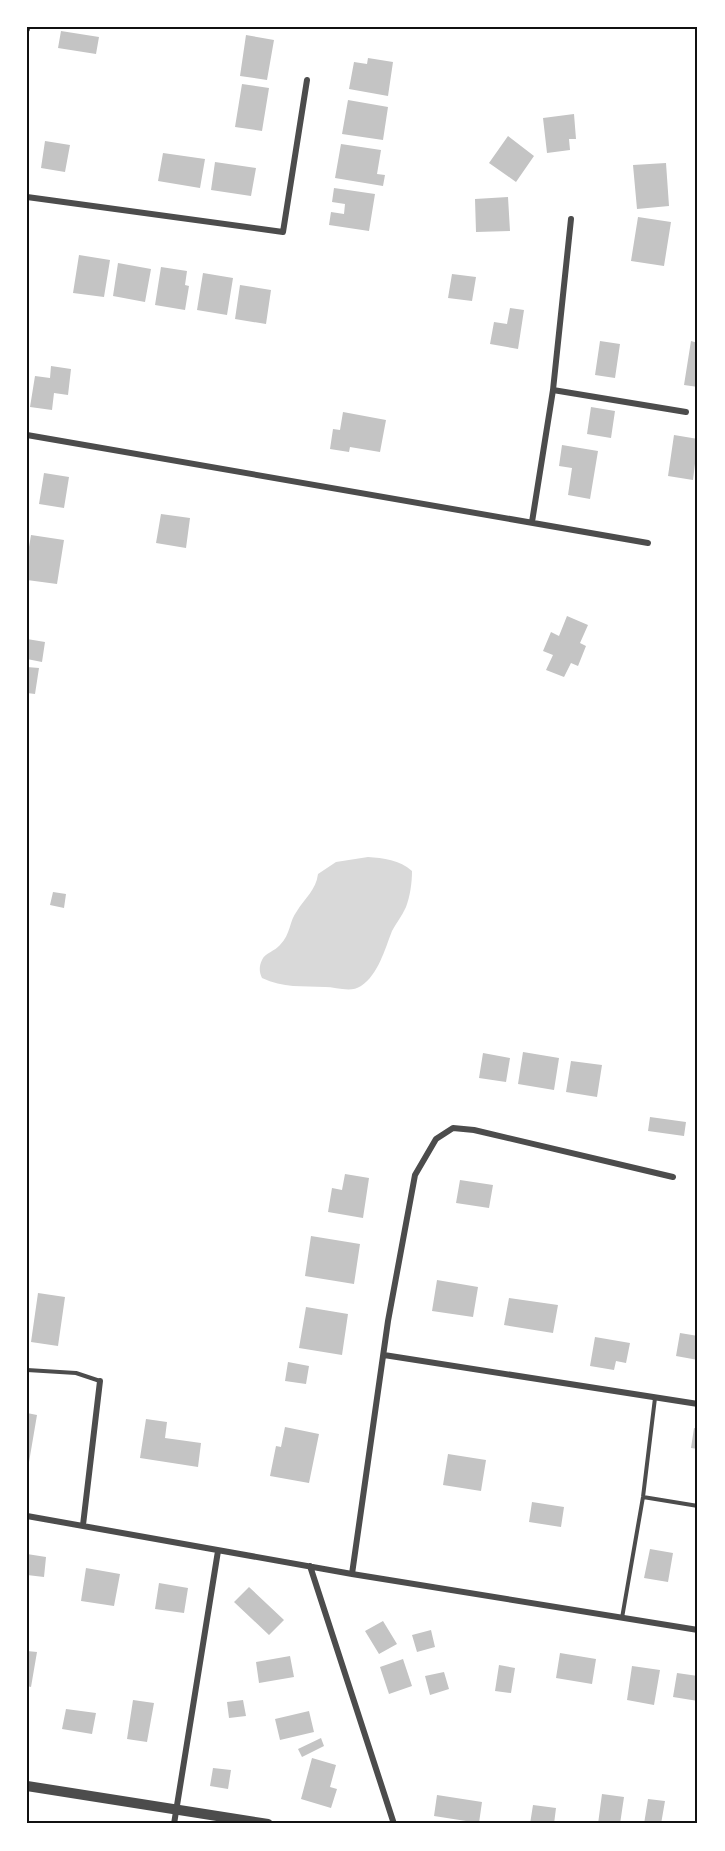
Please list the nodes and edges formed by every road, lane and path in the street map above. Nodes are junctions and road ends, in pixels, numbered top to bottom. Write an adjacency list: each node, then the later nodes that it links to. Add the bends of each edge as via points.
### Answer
1 (307, 80): 2 (street, via 283,232)
2 (27, 197)
3 (571, 219): 4 (street)
4 (554, 390): 5 (street); 7 (street)
5 (686, 412)
6 (27, 435): 7 (street)
7 (532, 522): 8 (street)
8 (648, 543)
9 (673, 1176): 10 (street, via 453,1128 436,1139 415,1175)
10 (384, 1355): 13 (street); 21 (street)
11 (27, 1370): 12 (lane, via 76,1373)
12 (100, 1381): 18 (street)
13 (655, 1398): 14 (street); 15 (lane)
14 (698, 1404)
15 (643, 1497): 16 (lane); 22 (lane)
16 (698, 1506)
17 (27, 1516): 18 (street)
18 (83, 1525): 19 (street)
19 (218, 1551): 20 (street); 25 (street)
20 (310, 1566): 21 (street); 28 (street)
21 (352, 1574): 22 (street)
22 (622, 1618): 23 (street)
23 (698, 1630)
24 (27, 1786): 25 (street)
25 (176, 1811): 26 (street); 27 (street)
26 (174, 1824)
27 (268, 1824)
28 (394, 1824)

